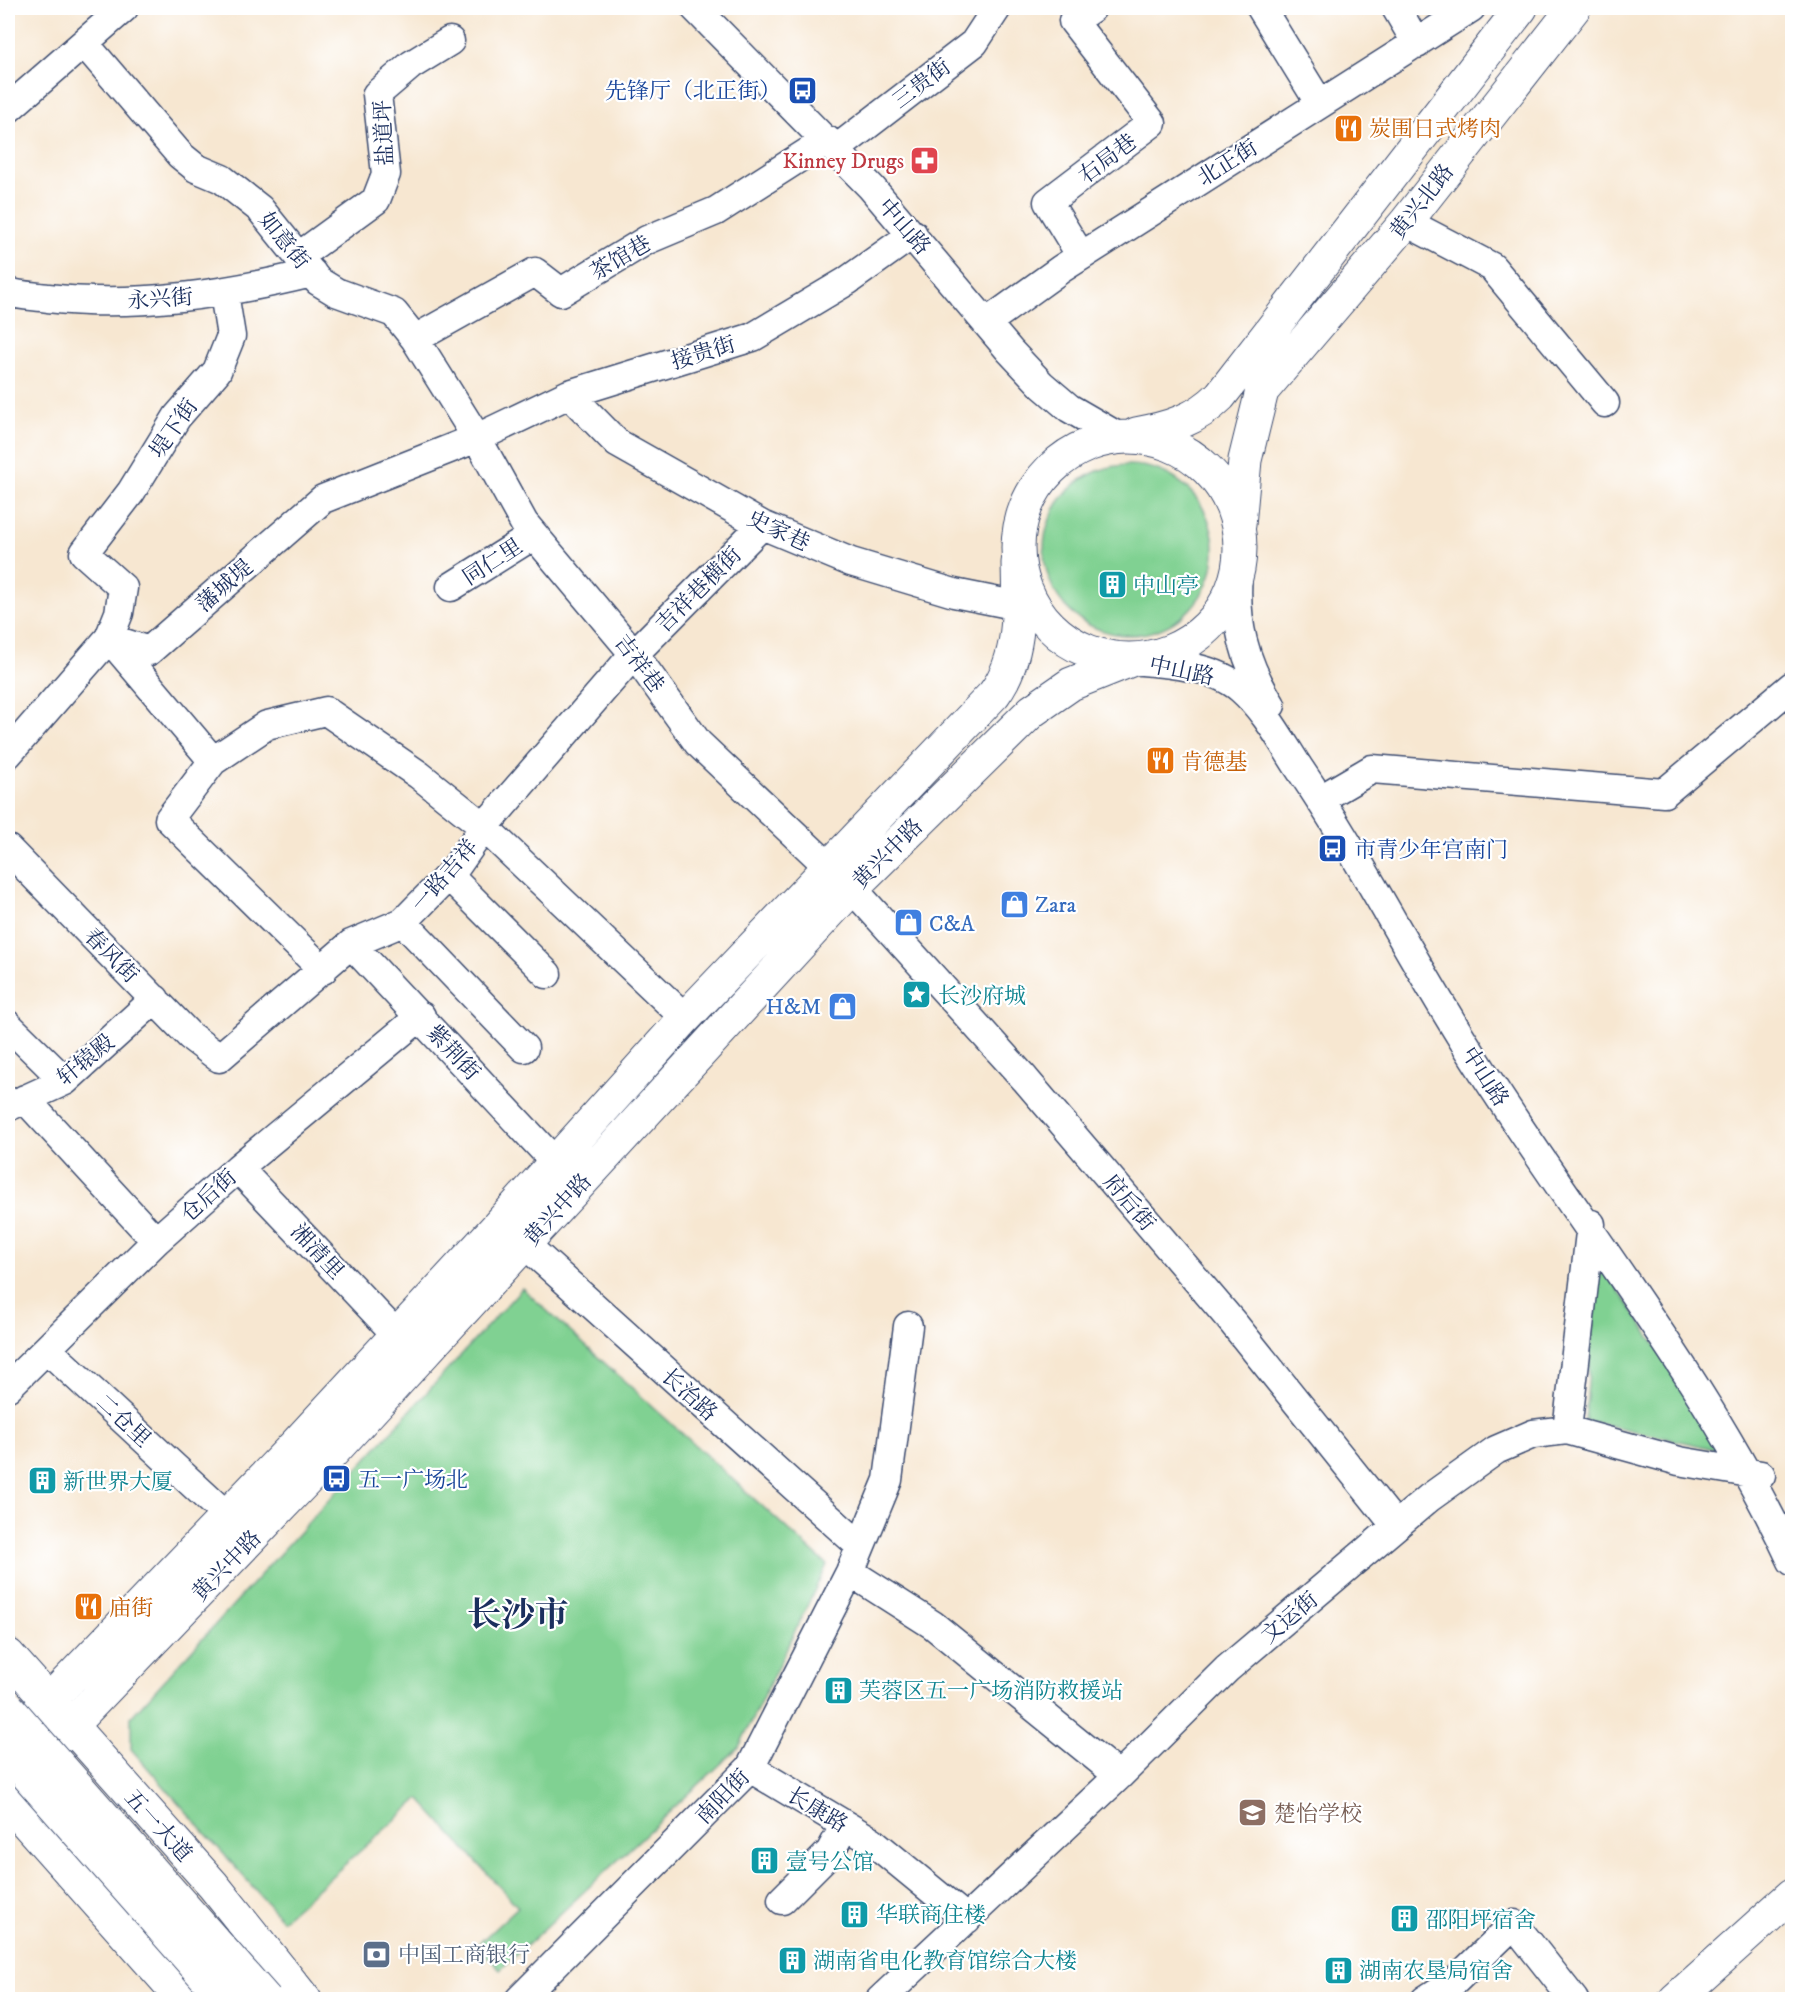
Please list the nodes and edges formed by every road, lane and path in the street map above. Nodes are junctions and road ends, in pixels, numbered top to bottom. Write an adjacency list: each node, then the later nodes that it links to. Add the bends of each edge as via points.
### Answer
1 (124, 8): 11 (street)
2 (695, 8): 15 (street, 中山路)
3 (998, 8): 15 (street, 三贵街, via 974,43)
4 (1261, 8): 13 (street)
5 (1396, 8): 12 (street)
6 (1472, 8): 12 (street, 北正街)
7 (1521, 8): 24 (main road, 黄兴北路)
8 (1574, 8): 16 (main road, 黄兴北路)
9 (1076, 12): 18 (street, 右局巷, via 1152,123 1048,202)
10 (450, 41): 19 (street, 盐道坪, via 411,65 377,94 386,174 376,200)
11 (84, 42): 14 (street); 19 (street, 如意街, via 180,155 196,168 222,178 260,209)
12 (1417, 44): 13 (street, 北正街)
13 (1320, 104): 18 (street, 北正街)
14 (8, 109)
15 (831, 145): 17 (street, 中山路); 23 (street, 茶馆巷, via 716,211 647,240 561,292 535,272)
16 (1406, 222): 24 (main road, 黄兴北路); 26 (street, via 1492,267)
17 (913, 234): 22 (street, 中山路); 25 (street, 接贵街, via 847,281 753,337)
18 (1081, 256): 22 (street, 北正街)
19 (305, 265): 21 (street, 永兴街); 23 (street, 如意街, via 318,281 336,292 394,313)
20 (8, 292): 21 (street, 永兴街, via 106,301)
21 (224, 293): 36 (street, 堤下街, via 231,336 217,371 177,417 131,492 84,553 123,588)
22 (986, 323): 27 (street, 中山路, via 1054,396)
23 (415, 339): 28 (street, 如意街)
24 (1249, 384): 27 (main road, 黄兴中路, via 1192,418 1162,429); 30 (main road)
25 (569, 394): 28 (street, 接贵街); 29 (street, 史家巷, via 617,443)
26 (1605, 403)
27 (1119, 437): 30 (main road, via 1173,447 1204,466 1226,495); 32 (main road, 黄兴中路, via 1088,445 1047,472 1023,514)
28 (477, 438): 31 (street, 吉祥巷); 36 (street, 藩城堤, via 323,499 149,651)
29 (762, 525): 35 (street, 史家巷, via 851,562 954,593); 37 (street, 吉祥巷横街)
30 (1238, 529): 33 (main road)
31 (534, 535): 34 (street, 同仁里); 37 (street, 吉祥巷)
32 (1018, 563): 35 (main road, 黄兴中路); 38 (main road, via 1036,609 1061,637 1094,654)
33 (1238, 572): 38 (main road, via 1231,592 1208,627 1173,651); 42 (street, 中山路, via 1239,632 1253,674)
34 (451, 587)
35 (1019, 606): 46 (main road, 黄兴中路, via 1012,659 1005,679)
36 (109, 638): 40 (street); 41 (street)
37 (634, 654): 43 (street, 一路吉祥); 46 (street, 吉祥巷, via 698,743)
38 (1131, 660): 46 (main road, 黄兴中路, via 1071,684 1032,711); 61 (street, 中山路, via 1214,675 1239,687 1251,699 1321,799 1477,1063)
39 (1792, 686): 42 (street, via 1664,793 1372,769)
40 (8, 754)
41 (213, 761): 43 (street, via 267,725 326,711 419,775); 49 (street, via 169,819)
42 (1331, 793): 61 (street, 中山路)
43 (484, 827): 45 (street, 一路吉祥); 53 (street)
44 (8, 849): 51 (street, 春风街)
45 (449, 876): 47 (street, 一路吉祥); 50 (street)
46 (840, 877): 53 (main road, 黄兴中路); 63 (main road, 黄兴中路); 71 (street, 府后街, via 1033,1088 1234,1324)
47 (403, 922): 48 (street, 一路吉祥); 55 (street)
48 (351, 944): 49 (street, 一路吉祥); 52 (street, 紫荆街)
49 (322, 970): 56 (street, 一路吉祥)
50 (547, 974)
51 (155, 999): 56 (street, 春风街, via 190,1036); 57 (street, 轩辕殿)
52 (421, 1016): 59 (street, 紫荆街); 60 (street, 仓后街)
53 (685, 1018): 59 (main road, 黄兴中路)
54 (8, 1025): 57 (street)
55 (524, 1048)
56 (219, 1058)
57 (64, 1081): 58 (street, 轩辕殿)
58 (16, 1103): 62 (street)
59 (555, 1162): 65 (main road, 黄兴中路)
60 (238, 1168): 62 (street, 仓后街); 65 (street, 湘清里)
61 (1591, 1223): 68 (street); 69 (street, 中山路)
62 (156, 1241): 66 (street, 仓后街)
63 (520, 1249): 73 (street, 长治路, via 528,1247); 79 (main road, 黄兴中路, via 320,1466)
64 (908, 1326): 73 (street, 南阳街, via 888,1480)
65 (397, 1335): 70 (main road, 黄兴中路)
66 (47, 1349): 67 (street, 仓后街); 70 (street, 二仓里)
67 (8, 1387)
68 (1567, 1430): 69 (street, via 1640,1452); 71 (street, 文运街, via 1533,1434 1496,1450)
69 (1755, 1474): 72 (street, 中山路); 74 (street, 中山路)
70 (227, 1516): 77 (main road, 黄兴中路)
71 (1396, 1526): 83 (street, 文运街, via 1227,1669)
72 (1792, 1534)
73 (859, 1545): 75 (street, 南阳街)
74 (1792, 1562)
75 (850, 1572): 82 (street, 南阳街); 83 (street, via 933,1625)
76 (8, 1655): 77 (main road, 五一大道)
77 (49, 1702): 79 (main road, 五一大道); 80 (main road, 黄兴中路)
78 (8, 1708): 93 (main road, 五一大道, bridge)
79 (71, 1726): 84 (main road, 黄兴中路); 94 (main road, 五一大道, via 213,1885)
80 (8, 1743)
81 (8, 1753): 92 (main road, bridge)
82 (750, 1768): 86 (street, 长康路); 95 (street, 南阳街)
83 (1119, 1776): 90 (street, 文运街)
84 (8, 1791)
85 (8, 1802): 91 (main road)
86 (845, 1825): 88 (street, via 830,1852); 90 (street, 长康路, via 872,1841)
87 (1792, 1895): 99 (main road)
88 (782, 1900)
89 (1792, 1915): 100 (main road)
90 (967, 1919): 96 (street, 文运街)
91 (184, 2000)
92 (226, 2000)
93 (266, 2000)
94 (305, 2000)
95 (519, 2000)
96 (880, 2000)
97 (1425, 2000): 98 (street, via 1456,1980 1514,1924)
98 (1574, 2000)
99 (1675, 2000)
100 (1699, 2000)

